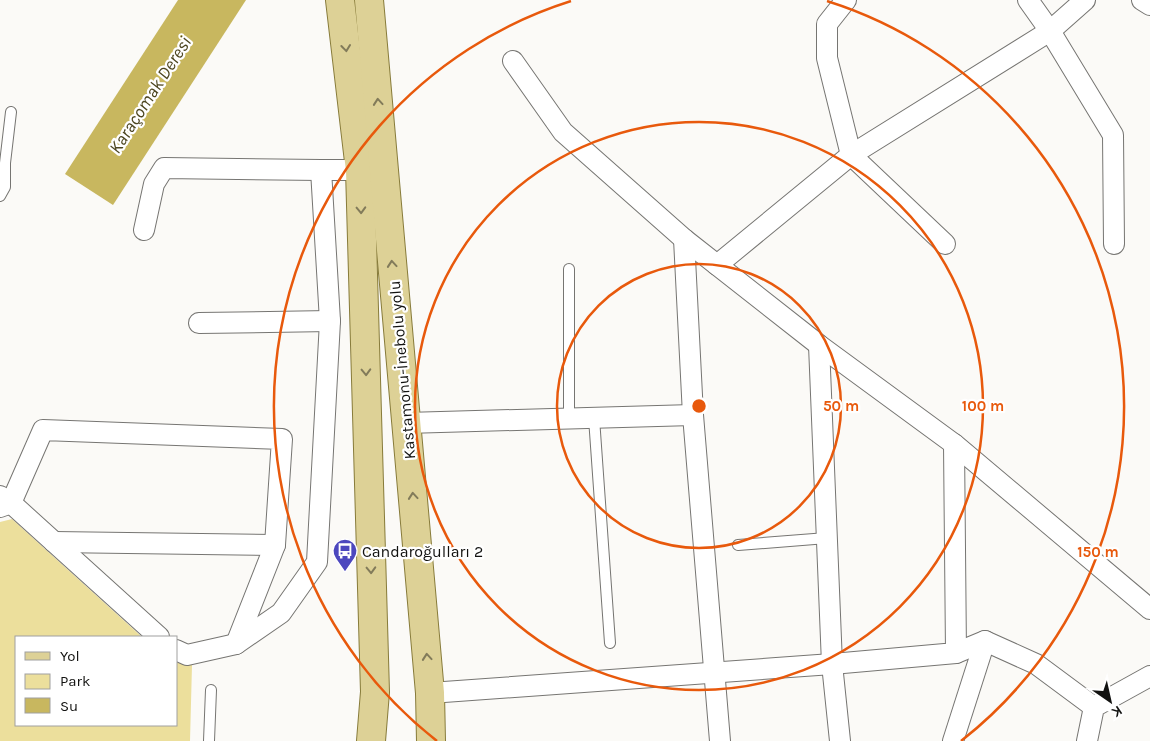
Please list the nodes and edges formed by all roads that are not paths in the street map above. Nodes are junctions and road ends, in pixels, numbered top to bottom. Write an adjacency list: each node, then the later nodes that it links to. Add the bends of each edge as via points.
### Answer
1 (340, 0): 13 (main road, one-way to 13)
2 (369, 0): 27 (main road, Kastamonu-İnebolu yolu, one-way to 2)
3 (846, 0): 11 (street, via 826,24 827,58)
4 (1028, 0): 8 (street)
5 (1085, 0): 8 (street)
6 (1142, 0): 7 (street)
7 (1150, 5)
8 (1050, 31): 11 (street); 18 (street, via 1112,135)
9 (513, 61): 16 (street, via 562,132)
10 (11, 112): 14 (lane, via 5,186)
11 (851, 155): 17 (street); 19 (street)
12 (321, 170): 13 (street); 15 (street, via 164,168 154,184); 21 (street)
13 (360, 170): 48 (main road, one-way to 48, via 375,692)
14 (0, 196)
15 (144, 230)
16 (684, 239): 19 (street); 24 (street)
17 (945, 244)
18 (1114, 244)
19 (717, 265): 23 (street)
20 (569, 269): 26 (lane)
21 (330, 321): 22 (street); 38 (street, via 317,562 281,612)
22 (199, 323)
23 (819, 345): 28 (street); 30 (street)
24 (693, 415): 25 (street); 42 (street)
25 (594, 418): 26 (street); 37 (lane)
26 (569, 419): 27 (street)
27 (406, 423): 45 (main road, Kastamonu-İnebolu yolu, one-way to 27)
28 (954, 444): 34 (street); 40 (street)
29 (4, 502): 31 (street); 32 (street, via 43,430 282,439)
30 (827, 538): 33 (lane); 41 (street)
31 (54, 542): 32 (street); 35 (street)
32 (275, 545): 38 (street)
33 (738, 545)
34 (1150, 609)
35 (159, 636)
36 (985, 641): 40 (street); 46 (street, via 1036,664); 52 (street)
37 (610, 643)
38 (236, 644): 39 (street, via 187,655)
39 (178, 651)
40 (956, 653): 41 (street)
41 (832, 664): 42 (street); 51 (street)
42 (714, 672): 45 (street); 50 (street)
43 (1150, 676): 46 (street)
44 (211, 690): 47 (lane)
45 (430, 693): 49 (main road, Kastamonu-İnebolu yolu)
46 (1094, 707): 53 (street)
47 (209, 741)
48 (371, 741)
49 (431, 741)
50 (720, 741)
51 (840, 741)
52 (953, 741)
53 (1087, 741)

